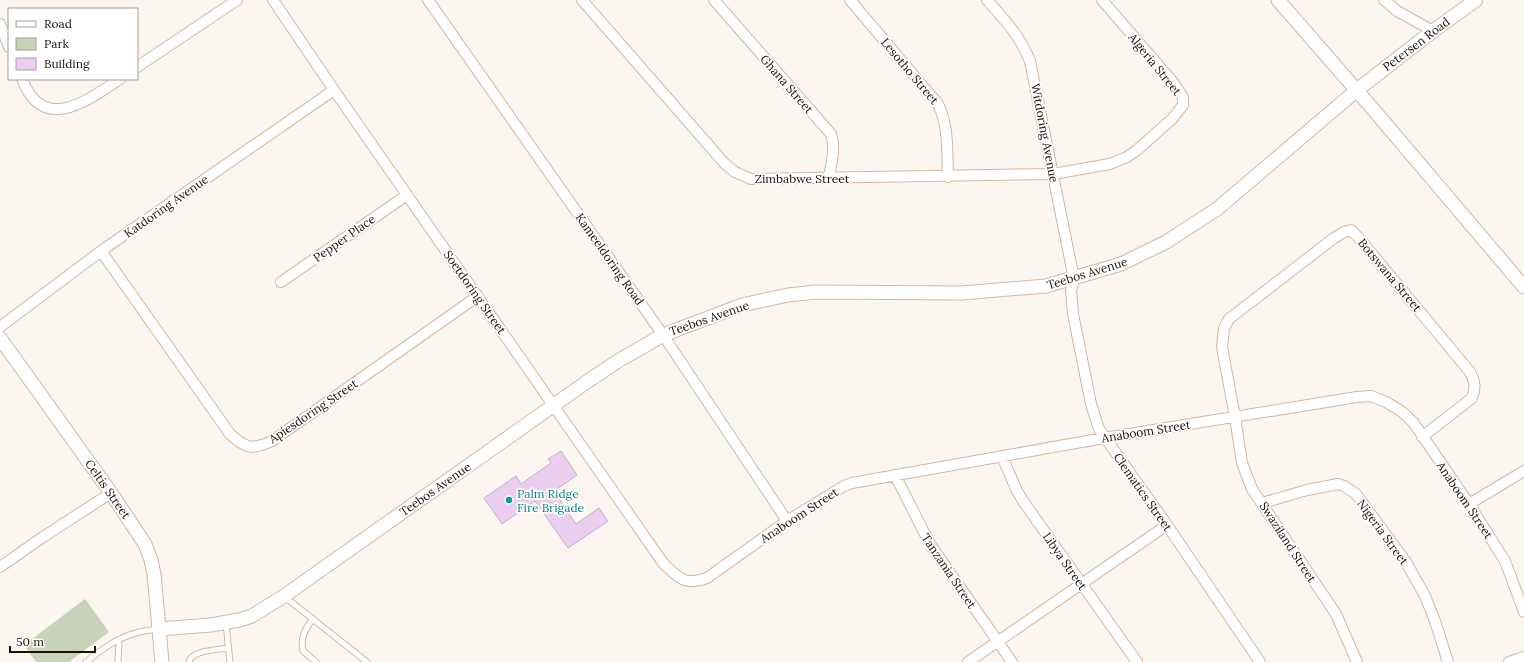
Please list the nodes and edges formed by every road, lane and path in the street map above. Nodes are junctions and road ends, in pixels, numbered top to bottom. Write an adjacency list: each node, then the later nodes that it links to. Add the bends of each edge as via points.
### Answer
1 (237, 0): 15 (street)
2 (274, 0): 18 (street, Soetdoring Street)
3 (428, 0): 30 (street, Kameeldoring Road)
4 (582, 0): 22 (street, Zimbabwe Street, via 725,164 735,172 751,179)
5 (714, 0): 22 (street, Ghana Street, via 831,134 834,143)
6 (850, 0): 21 (street, Lesotho Street, via 938,104 944,122)
7 (987, 0): 20 (street, Witdoring Avenue, via 1016,33 1028,54)
8 (1102, 0): 20 (street, Algeria Street, via 1178,89 1183,98 1183,105 1172,119 1126,157 1110,164)
9 (1278, 0): 19 (street)
10 (1384, 0): 13 (street, via 1397,11)
11 (1476, 0): 13 (street, Petersen Road)
12 (0, 24): 14 (street)
13 (1433, 31): 19 (street, Petersen Road)
14 (8, 44)
15 (138, 66)
16 (22, 80): 17 (street, via 35,102 45,108 56,109 92,98)
17 (119, 80)
18 (334, 90): 23 (street, Soetdoring Street); 24 (street, Katdoring Avenue)
19 (1357, 90): 25 (street, Teebos Avenue, via 1217,209 1198,222 1166,242 1121,264); 27 (street)
20 (1053, 174): 21 (street, Zimbabwe Street); 25 (street, Witdoring Avenue)
21 (948, 177): 22 (street, Zimbabwe Street)
22 (829, 178)
23 (407, 194): 26 (street, Pepper Place); 28 (street, Soetdoring Street)
24 (101, 251): 28 (street, Apiesdoring Street, via 230,434 241,444 251,448 272,441); 29 (street, Katdoring Avenue)
25 (1074, 279): 30 (street, Teebos Avenue, via 1046,286 962,293 816,292 788,295 742,305); 34 (street, Clematics Street, via 1070,291 1073,314 1091,404)
26 (281, 282)
27 (1524, 287)
28 (478, 296): 32 (street, Soetdoring Street)
29 (0, 327)
30 (663, 335): 32 (street, Teebos Avenue, via 618,361); 42 (street, Kameeldoring Road)
31 (0, 338): 39 (street, Celtis Street)
32 (554, 405): 45 (street, Soetdoring Street, via 663,563); 47 (street, Teebos Avenue)
33 (1235, 417): 34 (street, Anaboom Street); 35 (street, Anaboom Street, via 1371,396 1400,411 1413,422); 35 (street, Botswana Street, via 1222,347 1224,328 1229,319 1334,238 1351,230 1475,381 1472,398); 40 (street, Swaziland Street, via 1242,463 1252,489)
34 (1104, 438): 36 (street, Anaboom Street); 43 (street, Clematics Street)
35 (1422, 438): 41 (street, Anaboom Street)
36 (1002, 456): 38 (street, Anaboom Street); 46 (street, Libya Street, via 1023,501)
37 (1524, 471): 41 (street)
38 (895, 475): 42 (street, Anaboom Street, via 844,486); 53 (street, Tanzania Street, via 930,544)
39 (110, 493): 44 (street); 51 (street, Celtis Street, via 145,544 151,560)
40 (1262, 503): 67 (street, Swaziland Street, via 1336,614); 68 (street, Nigeria Street, via 1338,484 1356,494 1406,562 1425,596)
41 (1469, 504): 48 (street, Anaboom Street, via 1504,561)
42 (787, 521): 45 (street, Anaboom Street, via 706,578 696,582)
43 (1167, 525): 46 (street); 66 (street, Clematics Street)
44 (0, 566)
45 (682, 579)
46 (1080, 583): 53 (street); 65 (street, Libya Street)
47 (284, 596): 49 (lane); 50 (street, Teebos Avenue, via 252,616)
48 (1524, 612)
49 (313, 619): 61 (lane, via 305,629 302,645 303,651); 62 (lane)
50 (226, 623): 51 (street, Teebos Avenue); 54 (lane)
51 (159, 629): 52 (lane, via 136,633); 58 (street, Celtis Street)
52 (119, 640): 56 (lane); 57 (lane)
53 (997, 641): 63 (street); 64 (street, Tanzania Street)
54 (228, 648): 59 (lane, via 196,653); 60 (lane)
55 (1524, 657): 69 (street)
56 (86, 662)
57 (118, 662)
58 (162, 662)
59 (189, 662)
60 (230, 662)
61 (316, 662)
62 (367, 662)
63 (968, 662)
64 (1012, 662)
65 (1137, 662)
66 (1260, 662)
67 (1357, 662)
68 (1448, 662)
69 (1509, 662)

